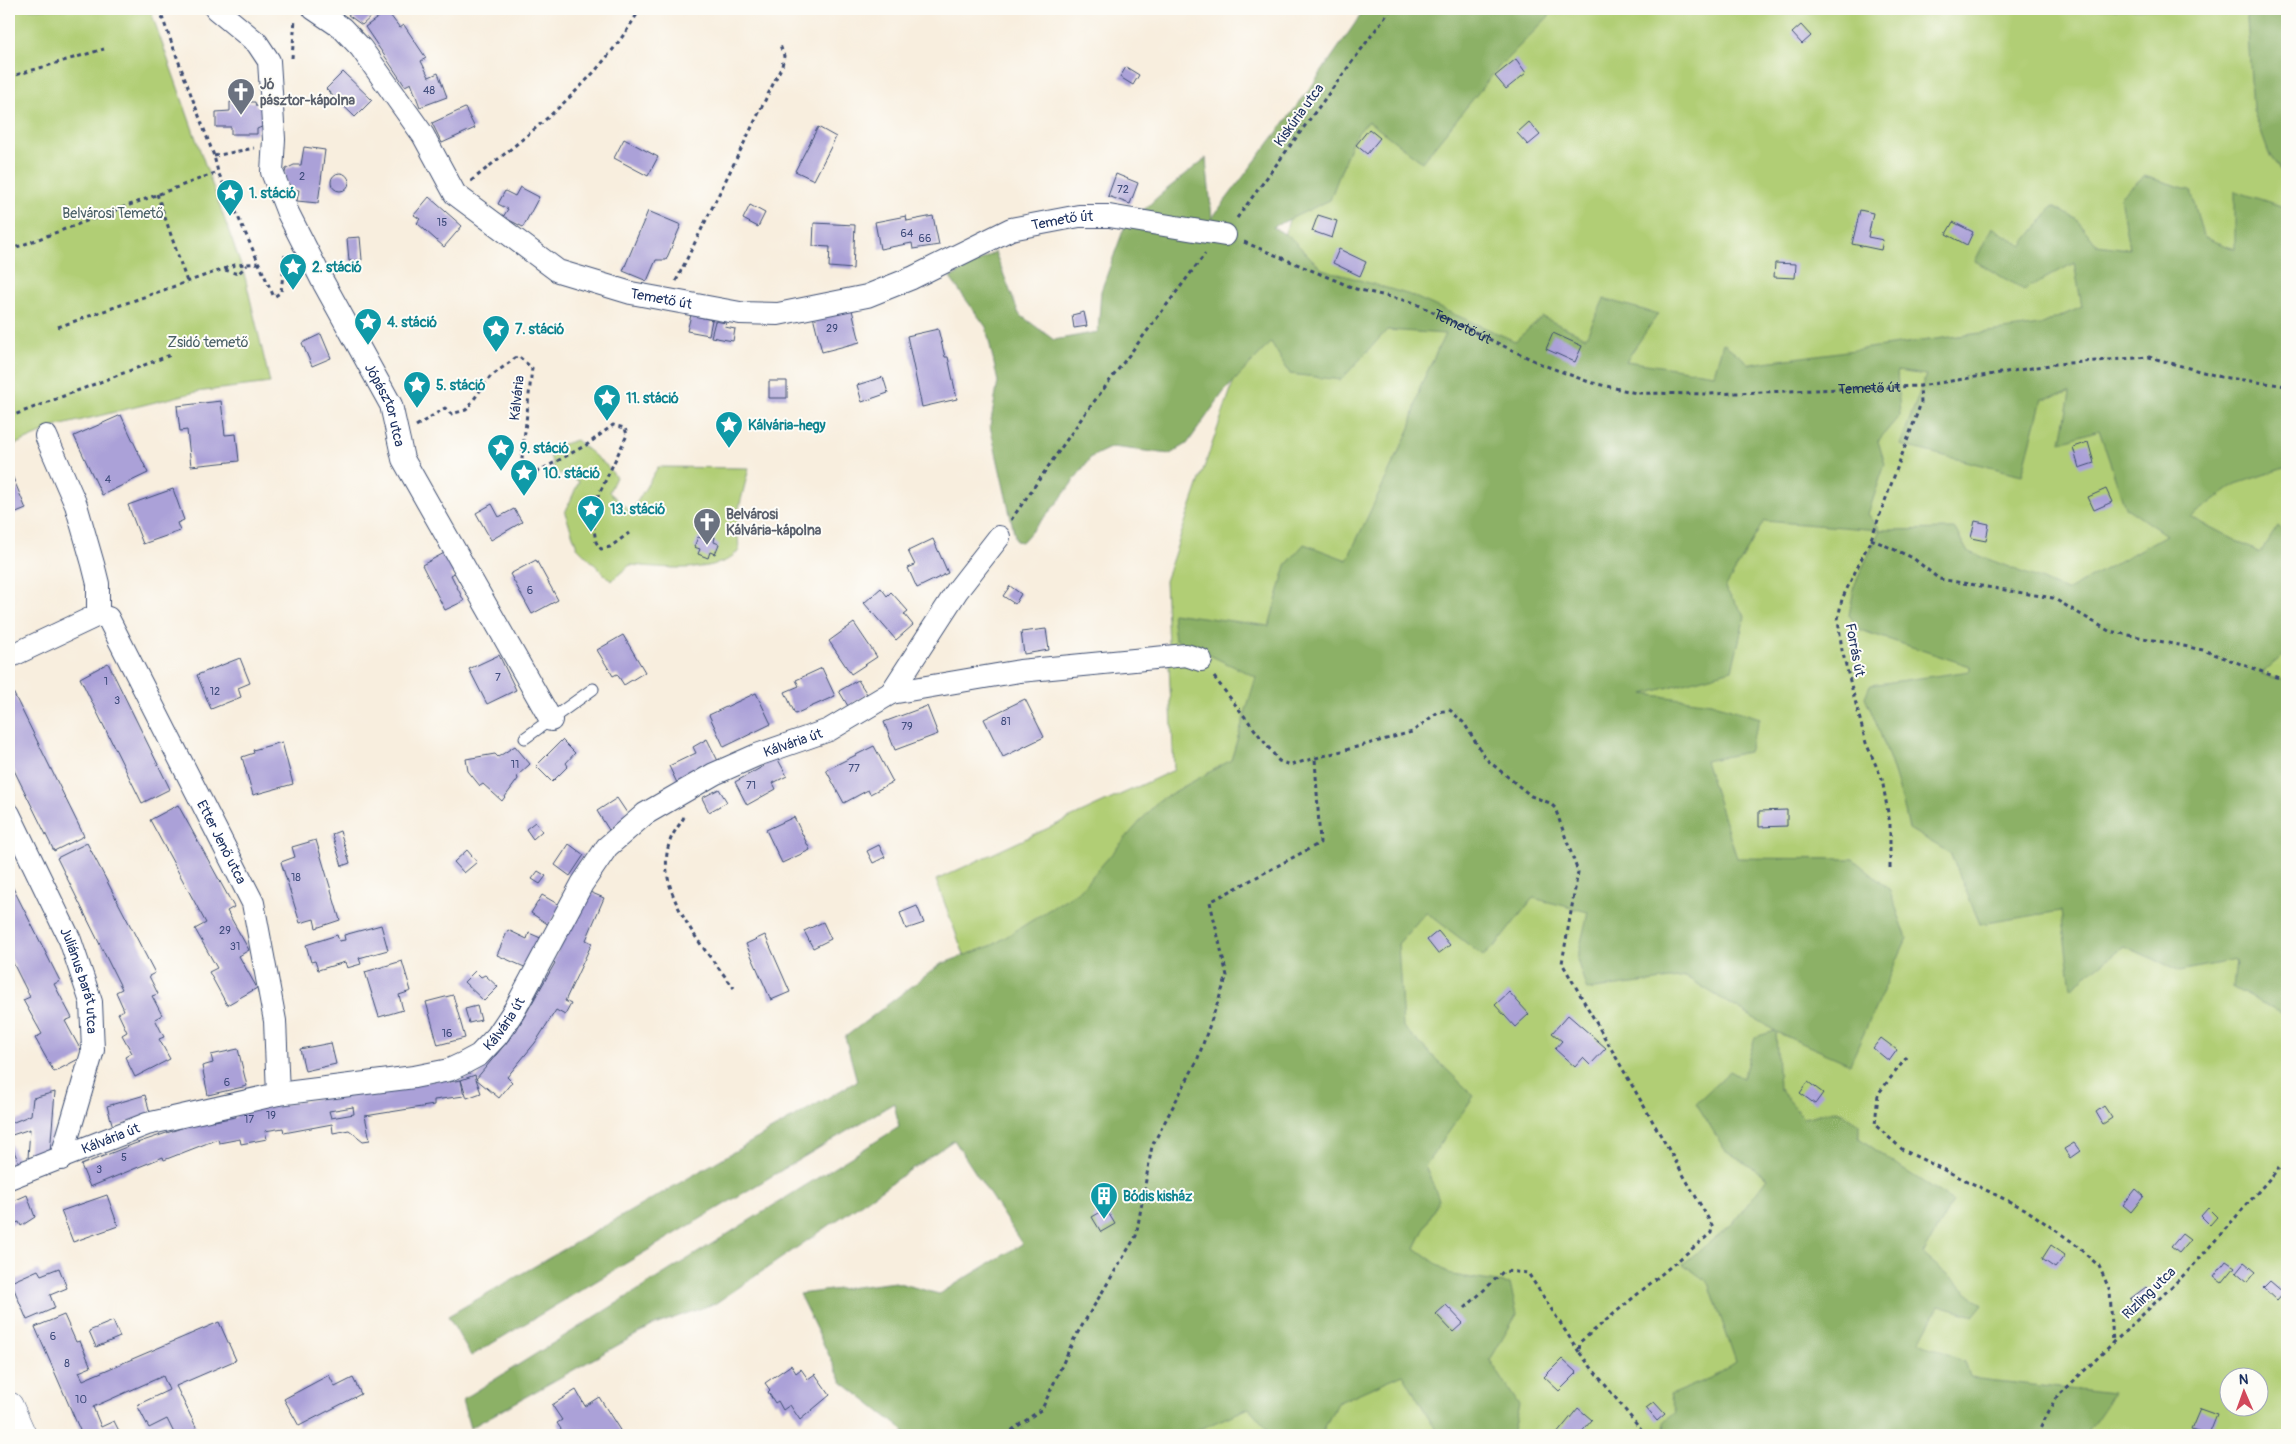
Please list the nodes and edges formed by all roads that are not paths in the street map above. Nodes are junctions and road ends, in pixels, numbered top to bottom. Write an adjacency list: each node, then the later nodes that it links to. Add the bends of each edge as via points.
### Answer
1 (216, 9): 11 (street, Jópásztor utca, via 257,43 270,61 274,139 272,172 288,213 391,405 403,459)
2 (314, 9): 3 (street, Temető út, via 342,28 361,48 423,135 455,194 558,271 631,293 740,313 778,314 866,296 912,278 1011,228 1079,216 1109,216)
3 (1225, 235)
4 (46, 436): 6 (street, via 76,505 91,555 98,584)
5 (999, 537): 10 (street, Kálvária út, via 957,591)
6 (98, 616): 7 (street); 14 (street, Etter Jenő utca, via 108,618 253,903 275,1021)
7 (9, 657)
8 (1193, 657): 10 (street, Kálvária út, via 1020,671)
9 (593, 689): 11 (lane)
10 (890, 693): 14 (street, Kálvária út, via 828,730 714,774 645,814 607,847 582,884 515,1009 497,1036 479,1054 449,1070 414,1077)
11 (551, 720): 12 (lane)
12 (525, 738)
13 (9, 814): 15 (street, Juliánus barát utca, via 70,940 91,1002 93,1050)
14 (278, 1094): 15 (street, Kálvária út, via 147,1124)
15 (61, 1159): 16 (street, Kálvária út)
16 (9, 1178)
17 (9, 1406): 18 (main road)
18 (22, 1435)

